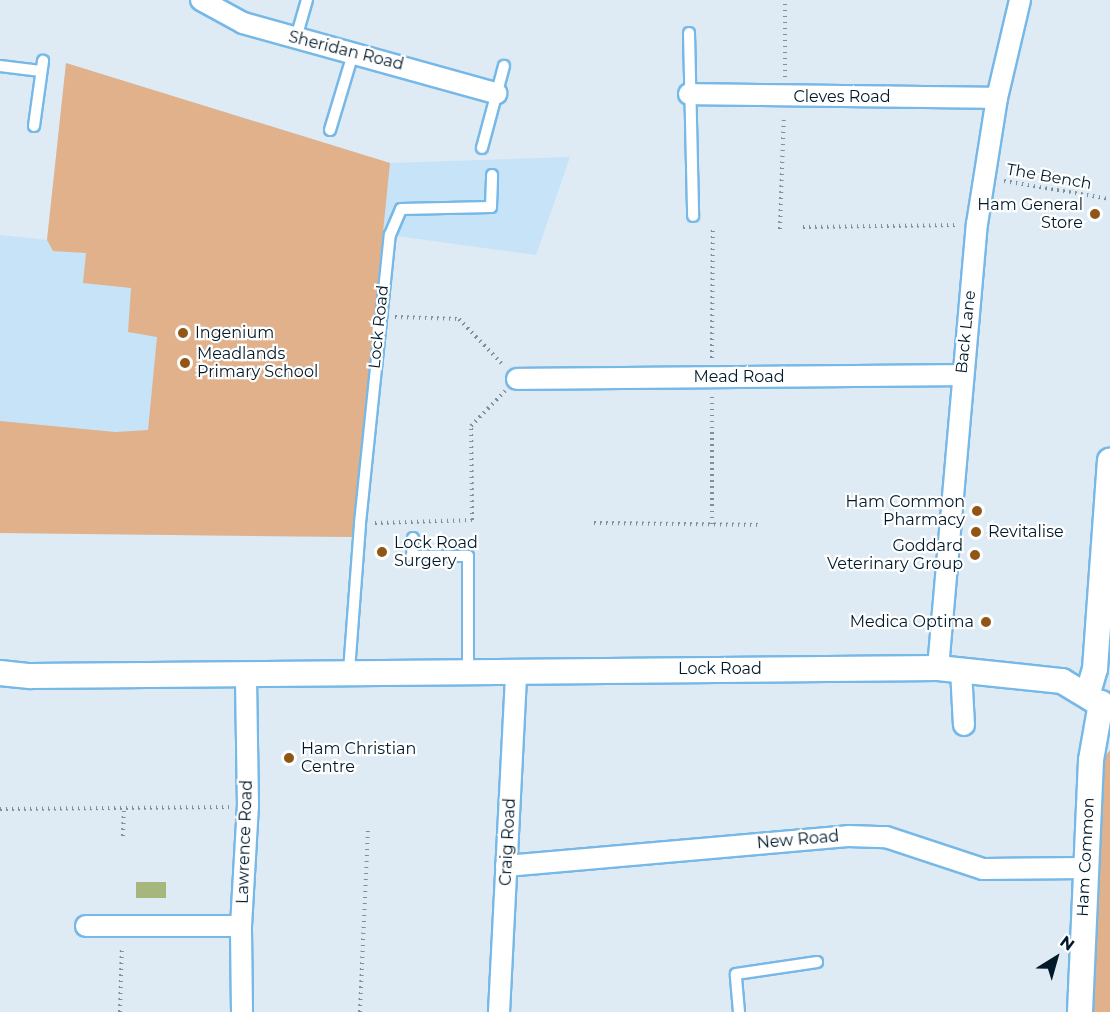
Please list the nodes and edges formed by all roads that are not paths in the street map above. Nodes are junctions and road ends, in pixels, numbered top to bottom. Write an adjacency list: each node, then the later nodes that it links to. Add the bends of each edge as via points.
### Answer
1 (201, 0): 5 (street, Sheridan Road, via 243,23)
2 (307, 0): 5 (lane)
3 (1020, 0): 11 (street, Back Lane)
4 (688, 33): 10 (lane)
5 (296, 38): 6 (street, Sheridan Road)
6 (353, 54): 9 (street, Sheridan Road); 13 (lane)
7 (0, 66): 12 (lane, via 42,66)
8 (504, 66): 9 (lane)
9 (496, 93): 14 (lane)
10 (688, 94): 11 (street, Cleves Road); 16 (lane)
11 (996, 98): 17 (street, Back Lane, via 977,224)
12 (34, 126)
13 (330, 130)
14 (483, 148)
15 (492, 175): 23 (lane, Lock Road, via 491,207 401,209 390,235)
16 (693, 216)
17 (961, 375): 18 (street, Mead Road); 22 (street, Back Lane)
18 (517, 379)
19 (1110, 461): 20 (street, Ham Common)
20 (1109, 501): 28 (street, Ham Common, via 1095,669)
21 (413, 538): 24 (lane, via 412,556 468,556)
22 (950, 669): 25 (street, Lock Road); 28 (street, Lock Road, via 1062,681); 29 (street, Back Lane)
23 (349, 671): 24 (street, Lock Road); 27 (street, Lock Road)
24 (468, 672): 25 (street, Lock Road)
25 (516, 672): 30 (street, Craig Road)
26 (0, 673): 27 (street, Lock Road)
27 (246, 673): 33 (street, Lawrence Road, via 248,806)
28 (1100, 702): 31 (street, Ham Common, via 1091,760)
29 (964, 724)
30 (506, 866): 31 (street, New Road, via 848,836 886,837 983,868); 36 (street, Craig Road)
31 (1086, 868): 38 (street, Ham Common)
32 (86, 926): 33 (street)
33 (241, 926): 35 (street, Lawrence Road)
34 (817, 962): 37 (lane, via 736,974)
35 (242, 1012)
36 (499, 1012)
37 (739, 1012)
38 (1080, 1012)

